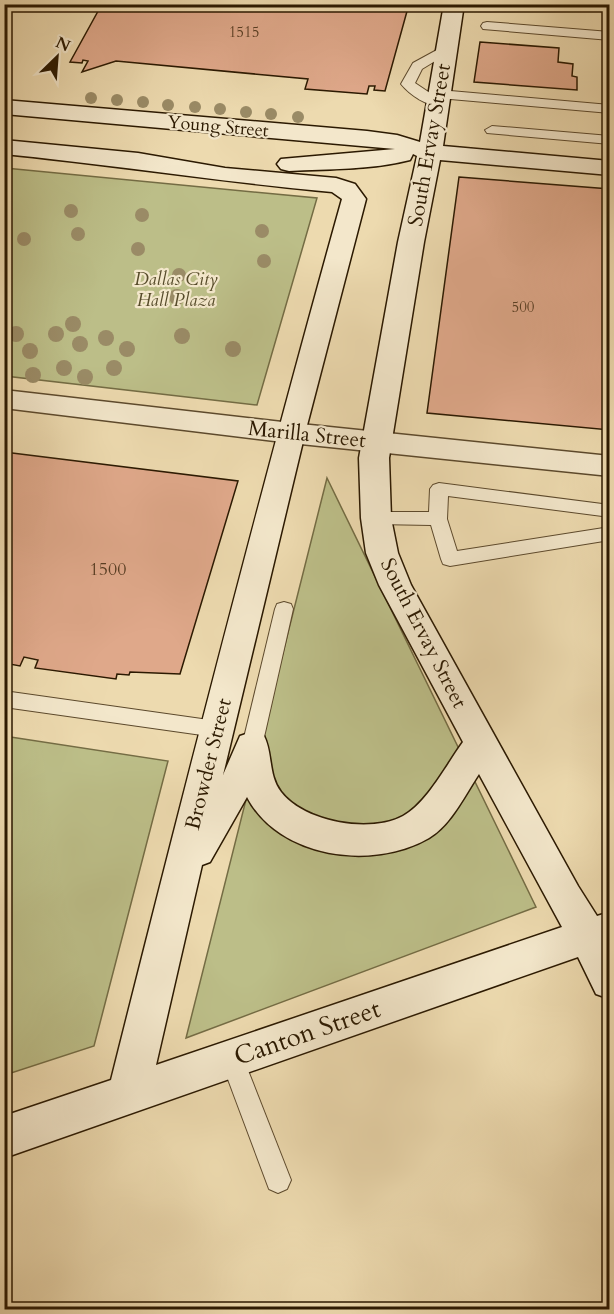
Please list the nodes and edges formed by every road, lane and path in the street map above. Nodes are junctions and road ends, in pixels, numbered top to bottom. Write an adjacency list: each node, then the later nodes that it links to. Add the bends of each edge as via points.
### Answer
1 (454, 4): 4 (main road, South Ervay Street)
2 (487, 26): 3 (lane)
3 (609, 36)
4 (446, 49): 5 (main road, South Ervay Street); 5 (lane, via 415,66 408,84)
5 (438, 98): 7 (lane); 12 (main road, South Ervay Street)
6 (4, 107): 12 (main road, Young Street, via 367,138)
7 (609, 109)
8 (492, 130): 9 (lane)
9 (547, 135): 10 (lane); 14 (lane)
10 (609, 140)
11 (4, 147): 13 (main road, Young Street)
12 (430, 152): 13 (main road, Young Street, via 369,160 260,165); 14 (main road, Young Street); 18 (main road, South Ervay Street)
13 (118, 159): 17 (main road, Browder Street, via 225,175 336,185 352,194 352,210)
14 (544, 162): 15 (main road, Young Street)
15 (609, 168)
16 (4, 399): 17 (main road, Marilla Street)
17 (291, 433): 18 (main road, Marilla Street); 26 (main road, Browder Street)
18 (376, 441): 19 (main road, Marilla Street); 21 (main road, South Ervay Street)
19 (609, 466)
20 (609, 511): 22 (lane, via 440,489)
21 (376, 518): 22 (lane); 27 (main road, South Ervay Street, via 382,553 395,585)
22 (438, 519): 23 (lane, via 450,560)
23 (609, 533)
24 (284, 609): 28 (lane)
25 (4, 699): 26 (lane)
26 (216, 729): 29 (main road, Browder Street)
27 (481, 743): 28 (main road, via 432,814 416,827 385,839 328,838 298,826 269,804 255,778); 30 (main road, South Ervay Street)
28 (252, 746): 29 (main road, via 240,777)
29 (179, 882): 33 (main road, Browder Street)
30 (599, 932): 31 (main road, South Ervay Street); 32 (main road, Canton Street)
31 (609, 981)
32 (232, 1058): 33 (main road, Canton Street); 35 (lane)
33 (128, 1095): 34 (main road, Canton Street)
34 (4, 1137)
35 (278, 1180)

